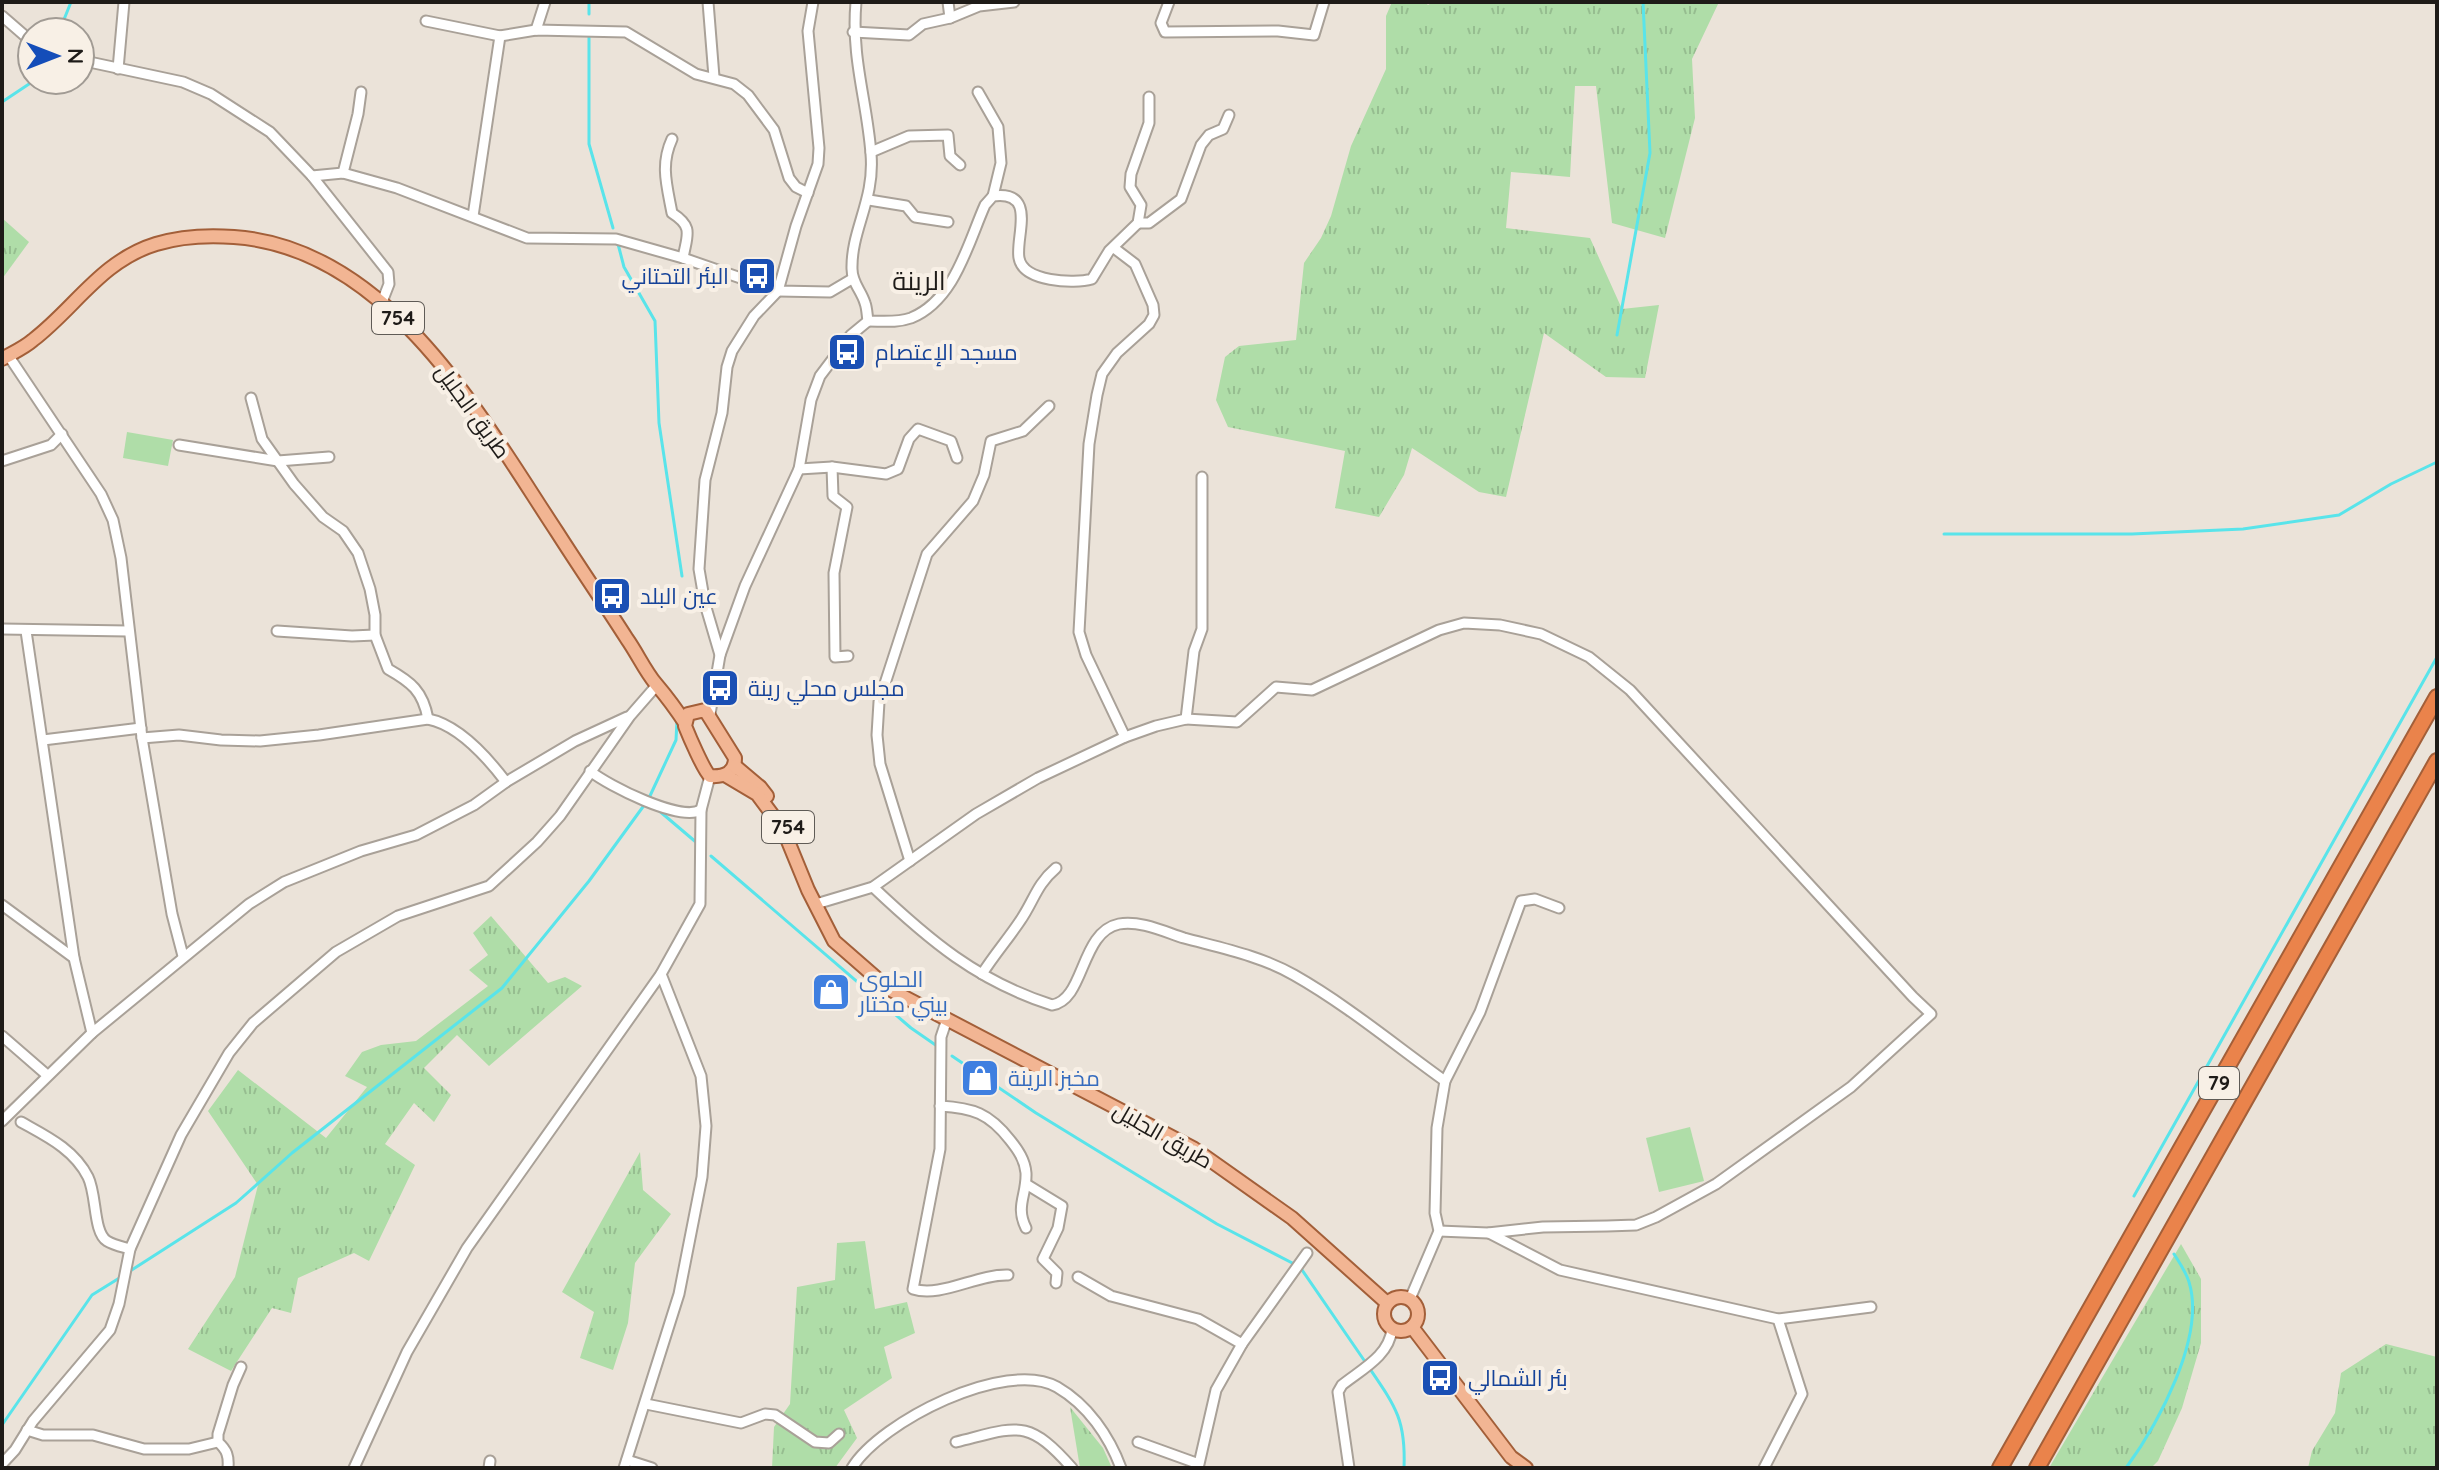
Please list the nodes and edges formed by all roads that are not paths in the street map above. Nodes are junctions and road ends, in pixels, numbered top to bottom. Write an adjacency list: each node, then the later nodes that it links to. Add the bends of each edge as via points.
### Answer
1 (124, 2): 16 (street)
2 (545, 2): 12 (street)
3 (708, 2): 17 (street)
4 (856, 2): 13 (street)
5 (948, 2): 10 (street)
6 (1014, 2): 10 (street, via 979,6)
7 (1169, 2): 8 (street, via 1161,23 1165,32 1314,35)
8 (1324, 2)
9 (811, 3): 27 (street, via 808,31 819,148)
10 (950, 18): 13 (street, via 923,24 909,35)
11 (426, 21): 14 (street)
12 (536, 30): 14 (street); 17 (street, via 626,32 696,74)
13 (853, 32): 23 (street)
14 (500, 36): 30 (street)
15 (96, 64): 16 (street)
16 (118, 69): 26 (street, via 183,82 211,94 270,132)
17 (714, 77): 27 (street, via 748,95 774,130 789,178)
18 (361, 92): 25 (street)
19 (978, 92): 28 (street, via 998,127 1001,163)
20 (1149, 97): 32 (street, via 1149,123 1131,174 1130,187 1141,205)
21 (1229, 115): 32 (street, via 1223,129 1201,145 1181,199 1149,223)
22 (672, 139): 34 (street, via 665,180 672,213 688,230)
23 (871, 152): 24 (street, via 909,136 948,135 950,156); 29 (street)
24 (960, 165)
25 (343, 173): 26 (street); 30 (street)
26 (312, 176): 37 (street, via 388,272)
27 (808, 193): 36 (street)
28 (993, 196): 33 (street, via 1004,195 1018,204 1023,220 1019,261 1034,274 1068,282 1092,279); 38 (street, via 956,275 939,297 912,317)
29 (869, 200): 31 (street, via 906,206 915,217); 35 (street, via 853,255)
30 (473, 216): 34 (street, via 527,238 616,239)
31 (948, 222)
32 (1138, 223): 33 (street)
33 (1114, 248): 67 (street, via 1135,264 1154,315 1102,374 1097,395 1088,458 1079,632)
34 (683, 258): 36 (street)
35 (852, 279): 36 (street, via 830,292); 38 (street)
36 (778, 291): 56 (street, via 732,351 703,491 699,569)
37 (382, 302): 39 (main road, طريق الجليل / 754, via 322,263 273,243 219,236 174,239 152,245 106,272 33,341); 58 (main road, طريق الجليل / 754, via 449,375)
38 (868, 321): 49 (street, via 820,376)
39 (5, 357): 42 (street)
40 (251, 398): 47 (street, via 262,439)
41 (1049, 406): 75 (street, via 1023,431 991,441 973,501 927,554 879,702 880,764)
42 (62, 434): 46 (street, via 51,445); 53 (street, via 113,520)
43 (179, 445): 47 (street)
44 (329, 457): 47 (street)
45 (957, 458): 48 (street, via 951,441 918,429 898,469 886,474)
46 (2, 461)
47 (278, 461): 55 (street, via 358,553 370,589)
48 (832, 467): 49 (street); 57 (street, via 833,496 847,507 834,573 835,657)
49 (799, 469): 56 (street)
50 (1202, 477): 64 (street, via 1202,629 1194,651)
51 (2, 629): 52 (street)
52 (26, 631): 53 (street); 68 (street)
53 (128, 631): 66 (street)
54 (277, 631): 55 (street)
55 (375, 635): 63 (street, via 388,669 415,685)
56 (720, 655): 61 (street)
57 (848, 656)
58 (660, 688): 60 (main road, طريق الجليل / 754); 62 (street); 65 (main road, طريق الجليل / 754)
59 (2437, 697): 127 (highway, 79)
60 (694, 711): 61 (main road); 65 (main road)
61 (710, 714): 70 (main road, via 731,749)
62 (630, 716): 71 (street); 73 (street)
63 (428, 719): 66 (street, via 260,741); 73 (street, via 450,727)
64 (1186, 719): 67 (street); 96 (street, via 1237,722 1276,687 1312,690 1464,623 1541,634 1589,657 1630,690 1931,1014 1851,1087 1716,1184 1656,1217 1636,1225)
65 (685, 723): 72 (main road, طريق الجليل)
66 (141, 733): 68 (street); 81 (street)
67 (1125, 737): 75 (street, via 1038,778)
68 (43, 740): 82 (street)
69 (2437, 761): 128 (highway, 79)
70 (730, 770): 72 (main road); 78 (main road, طريق الجليل / 754, via 760,787 786,822)
71 (590, 771): 74 (street, via 683,814); 97 (street, via 560,816 489,886 398,916 336,952 253,1023 181,1135)
72 (710, 776): 74 (street)
73 (506, 782): 81 (street, via 416,835 284,882)
74 (701, 810): 83 (street, via 700,904)
75 (910, 861): 77 (street)
76 (1056, 868): 84 (street, via 1042,880)
77 (873, 887): 78 (street); 84 (street, via 923,935)
78 (816, 904): 85 (main road, طريق الجليل / 754, via 834,941 863,968 889,989)
79 (2, 905): 82 (street)
80 (1559, 908): 89 (street, via 1535,899 1521,901 1480,1012)
81 (183, 956): 86 (street)
82 (74, 958): 86 (street)
83 (661, 974): 110 (street, via 701,1076 706,1126 702,1177 679,1294); 119 (street, via 467,1248 407,1352)
84 (982, 974): 89 (street, via 1044,1003 1060,1004 1099,935 1118,924 1143,925 1293,975)
85 (947, 1019): 90 (street, via 941,1037); 103 (main road, طريق الجليل / 754, via 1193,1148 1292,1218)
86 (92, 1033): 88 (street)
87 (2, 1036): 88 (street)
88 (47, 1075): 91 (street)
89 (1445, 1081): 95 (street, via 1437,1128)
90 (940, 1106): 93 (street, via 974,1111 998,1125 1024,1161); 99 (street, via 940,1149 913,1289 938,1290)
91 (2, 1121)
92 (21, 1122): 97 (street, via 73,1155 95,1196 99,1234)
93 (1026, 1184): 94 (street, via 1021,1217); 101 (street, via 1062,1206 1043,1259 1057,1273)
94 (1026, 1228)
95 (1439, 1231): 96 (street); 102 (street)
96 (1488, 1233): 105 (street, via 1560,1270)
97 (130, 1249): 111 (street, via 110,1330)
98 (1307, 1253): 108 (street)
99 (1008, 1275)
100 (1078, 1277): 108 (street, via 1111,1296 1198,1319)
101 (1056, 1283)
102 (1410, 1299): 103 (main road); 106 (main road, via 1418,1311)
103 (1387, 1303): 107 (main road, via 1383,1315)
104 (1871, 1307): 105 (street)
105 (1778, 1319): 126 (street, via 1802,1394)
106 (1412, 1327): 107 (main road); 125 (main road, via 1511,1457)
107 (1392, 1329): 124 (street, via 1384,1351 1338,1392)
108 (1242, 1344): 115 (street, via 1216,1390 1199,1464)
109 (241, 1367): 113 (street)
110 (646, 1404): 112 (street, via 741,1423 775,1415 815,1442 829,1443); 117 (street)
111 (27, 1430): 113 (street, via 86,1434 152,1450); 116 (street)
112 (839, 1434)
113 (218, 1442): 118 (street, via 229,1458)
114 (956, 1442): 122 (street, via 1010,1429 1025,1431 1040,1436)
115 (1138, 1442)
116 (2, 1464)
117 (626, 1464): 120 (street)
118 (228, 1468)
119 (354, 1468)
120 (652, 1468)
121 (852, 1468): 123 (street, via 859,1456 921,1410 1016,1379 1056,1387 1075,1401 1097,1422)
122 (1072, 1468)
123 (1121, 1468)
124 (1349, 1468)
125 (1526, 1468)
126 (1764, 1468)
127 (2000, 1468)
128 (2037, 1468)

